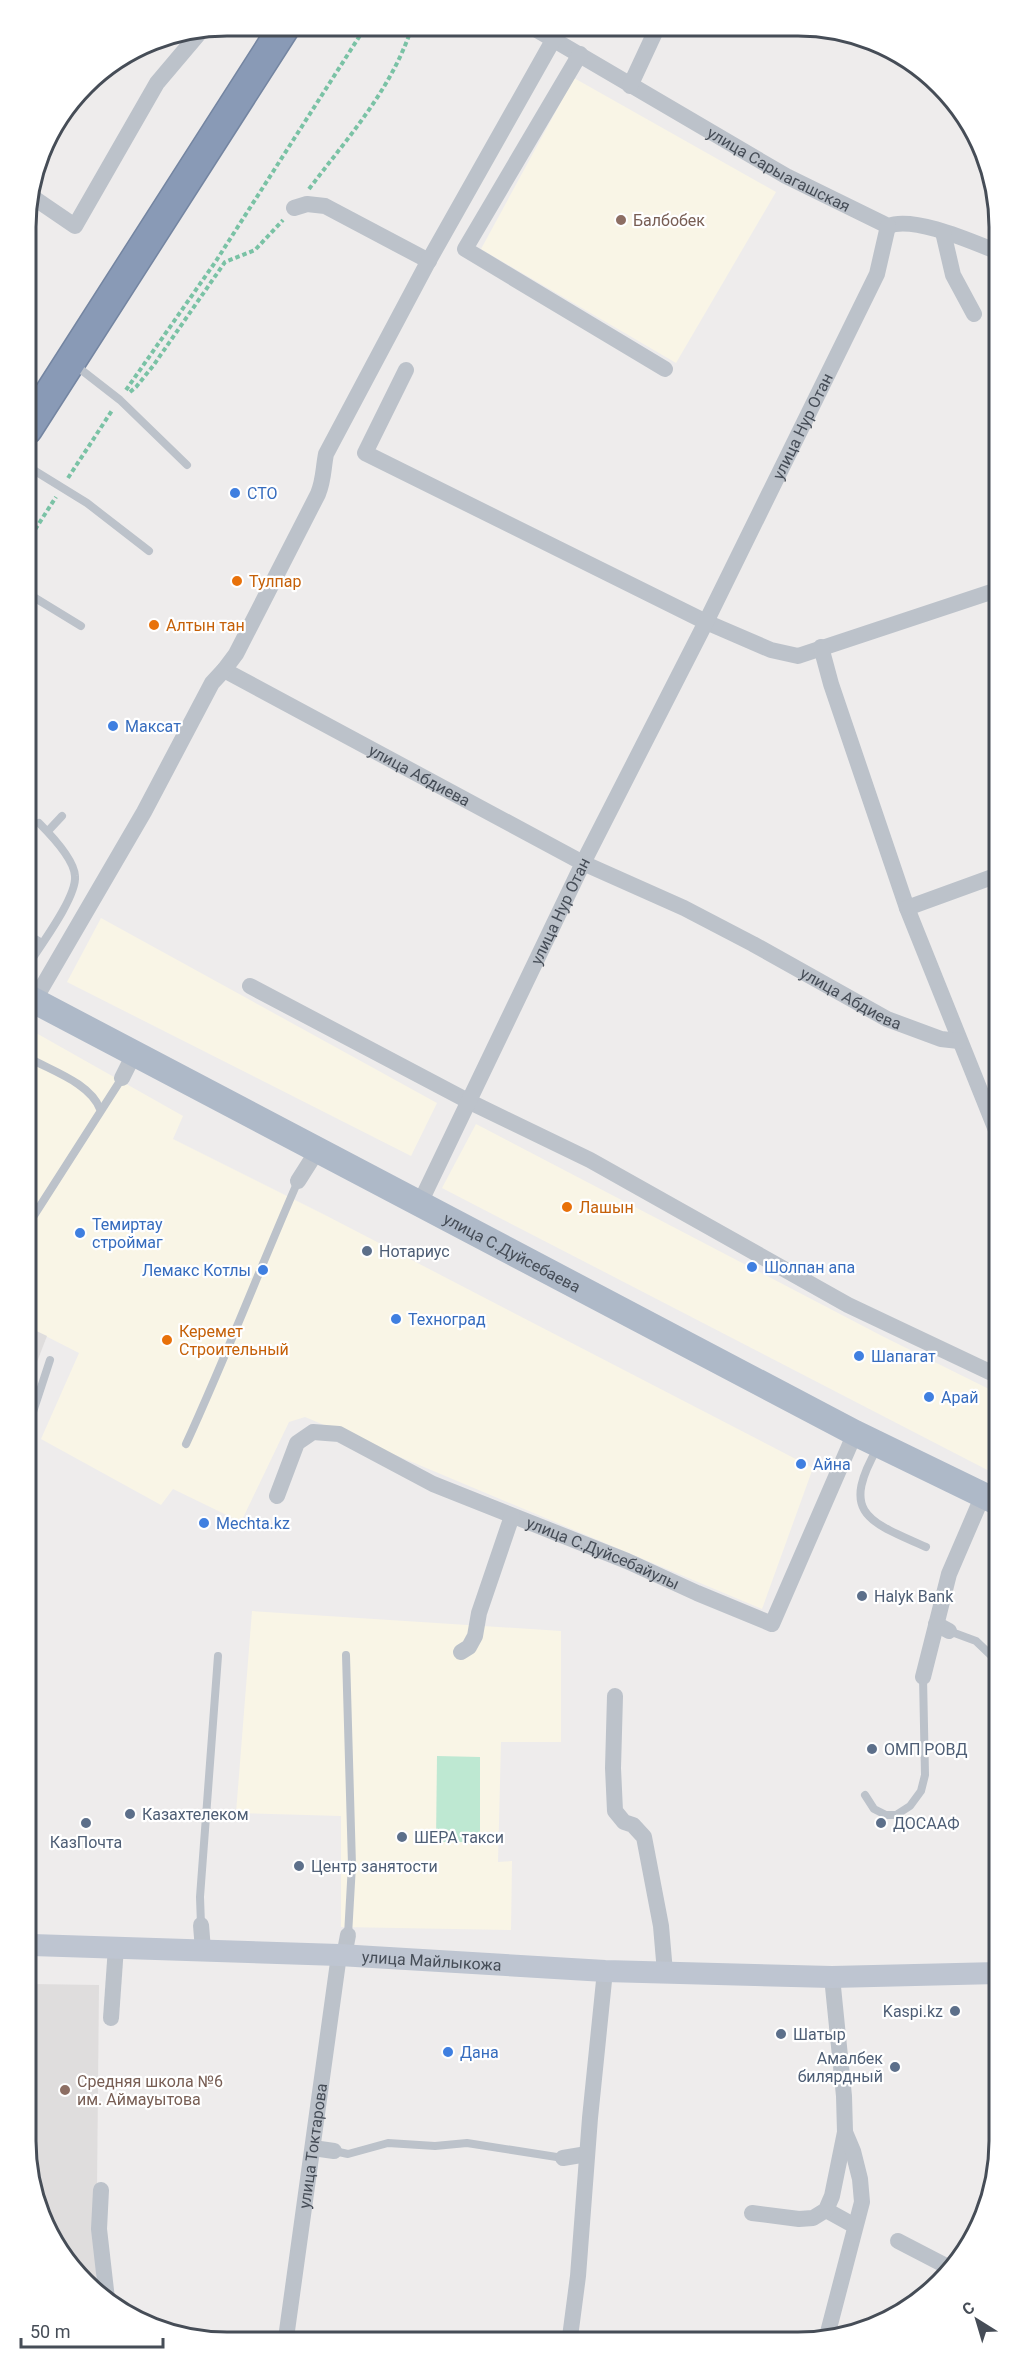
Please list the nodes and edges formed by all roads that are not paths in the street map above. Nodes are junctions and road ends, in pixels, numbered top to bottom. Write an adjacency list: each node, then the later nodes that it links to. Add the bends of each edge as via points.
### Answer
1 (279, 36): 15 (highway)
2 (554, 36): 13 (street)
3 (559, 36): 6 (street, улица Сарыагашская)
4 (653, 36): 7 (street)
5 (191, 40): 8 (street, via 157,83 75,226)
6 (580, 54): 7 (street, улица Сарыагашская); 16 (street, via 465,249)
7 (630, 86): 10 (street, улица Сарыагашская, via 786,176)
8 (38, 201)
9 (294, 207): 13 (street, via 325,206)
10 (888, 226): 11 (street, улица Сарыагашская, via 918,225); 24 (street, улица Нур Отан, via 877,274)
11 (942, 232): 12 (street, улица Сарыагашская); 14 (street, via 953,275)
12 (989, 249)
13 (429, 261): 27 (street, via 326,454 325,477 318,494)
14 (974, 314)
15 (70, 361): 18 (highway); 19 (lane, via 120,400)
16 (665, 369)
17 (406, 370): 24 (street, via 365,453)
18 (36, 415)
19 (187, 465)
20 (36, 471): 21 (lane, via 87,503)
21 (149, 551)
22 (989, 593): 26 (street)
23 (36, 598): 25 (lane)
24 (706, 622): 26 (street, via 783,654 798,656); 31 (street, улица Нур Отан)
25 (81, 626)
26 (821, 647): 33 (street)
27 (225, 670): 31 (street, улица Абдиева); 38 (street, via 212,683 139,821)
28 (62, 816): 30 (lane)
29 (39, 823): 30 (lane)
30 (48, 831): 35 (lane, via 61,845 75,875 72,894)
31 (583, 863): 40 (street, улица Абдиева, via 704,918 887,1019 940,1039); 44 (street, улица Нур Отан)
32 (989, 878): 33 (street)
33 (907, 908): 40 (street)
34 (36, 940): 35 (lane)
35 (42, 943): 36 (lane)
36 (36, 952)
37 (250, 986): 44 (street)
38 (36, 992)
39 (36, 1001): 41 (main road, улица С.Дуйсебаева)
40 (959, 1041): 46 (street)
41 (134, 1054): 43 (street); 47 (main road, улица С.Дуйсебаева)
42 (36, 1062): 45 (lane, via 83,1088)
43 (122, 1078): 45 (lane)
44 (468, 1101): 49 (street, улица Нур Отан); 52 (street, via 590,1160 848,1305)
45 (100, 1109): 50 (lane)
46 (989, 1113)
47 (317, 1151): 48 (street); 49 (main road, улица С.Дуйсебаева)
48 (298, 1181): 55 (lane)
49 (419, 1205): 54 (main road, улица С.Дуйсебаева)
50 (36, 1212)
51 (50, 1360): 53 (lane)
52 (989, 1372)
53 (36, 1403)
54 (855, 1433): 56 (main road, улица С.Дуйсебаева); 60 (street, улица С.Дуйсебайулы, via 772,1623)
55 (186, 1444)
56 (880, 1445): 58 (main road, улица С.Дуйсебаева); 61 (lane, via 861,1482 864,1510 884,1529)
57 (277, 1496): 60 (street, улица С.Дуйсебайулы, via 297,1443 313,1432 339,1434 433,1484)
58 (989, 1499)
59 (989, 1501): 62 (street, via 949,1574)
60 (512, 1516): 63 (street, via 475,1636)
61 (926, 1547)
62 (942, 1628): 64 (lane, via 976,1641); 67 (street)
63 (461, 1652)
64 (989, 1653)
65 (346, 1654): 73 (lane, via 352,1865)
66 (218, 1656): 70 (lane)
67 (923, 1677): 69 (lane, via 925,1775 921,1791 910,1806 896,1815 874,1809)
68 (615, 1696): 76 (street, via 613,1802 618,1817 644,1837 661,1926)
69 (865, 1795)
70 (201, 1925): 74 (street)
71 (36, 1945): 72 (street, улица Майлыкожа)
72 (116, 1947): 74 (street, улица Майлыкожа); 79 (street)
73 (344, 1948): 74 (street, улица Майлыкожа); 75 (street, улица Майлыкожа); 81 (street, улица Токтарова)
74 (203, 1950)
75 (605, 1971): 76 (street, улица Майлыкожа); 83 (street)
76 (665, 1972): 78 (street, улица Майлыкожа)
77 (989, 1973): 78 (street, улица Майлыкожа)
78 (832, 1977): 80 (street)
79 (111, 2018)
80 (845, 2132): 86 (street); 88 (street, via 860,2179 862,2202)
81 (313, 2148): 82 (street); 93 (street, улица Токтарова)
82 (334, 2151): 84 (lane, via 348,2154 388,2142 435,2146 467,2143)
83 (587, 2154): 84 (street); 94 (street)
84 (563, 2158)
85 (101, 2190): 91 (street, via 99,2229)
86 (826, 2211): 87 (street, via 813,2218 799,2219); 88 (street)
87 (752, 2213)
88 (855, 2226): 92 (street)
89 (898, 2241): 90 (street)
90 (943, 2264)
91 (106, 2288)
92 (829, 2329)
93 (287, 2332)
94 (571, 2332)

